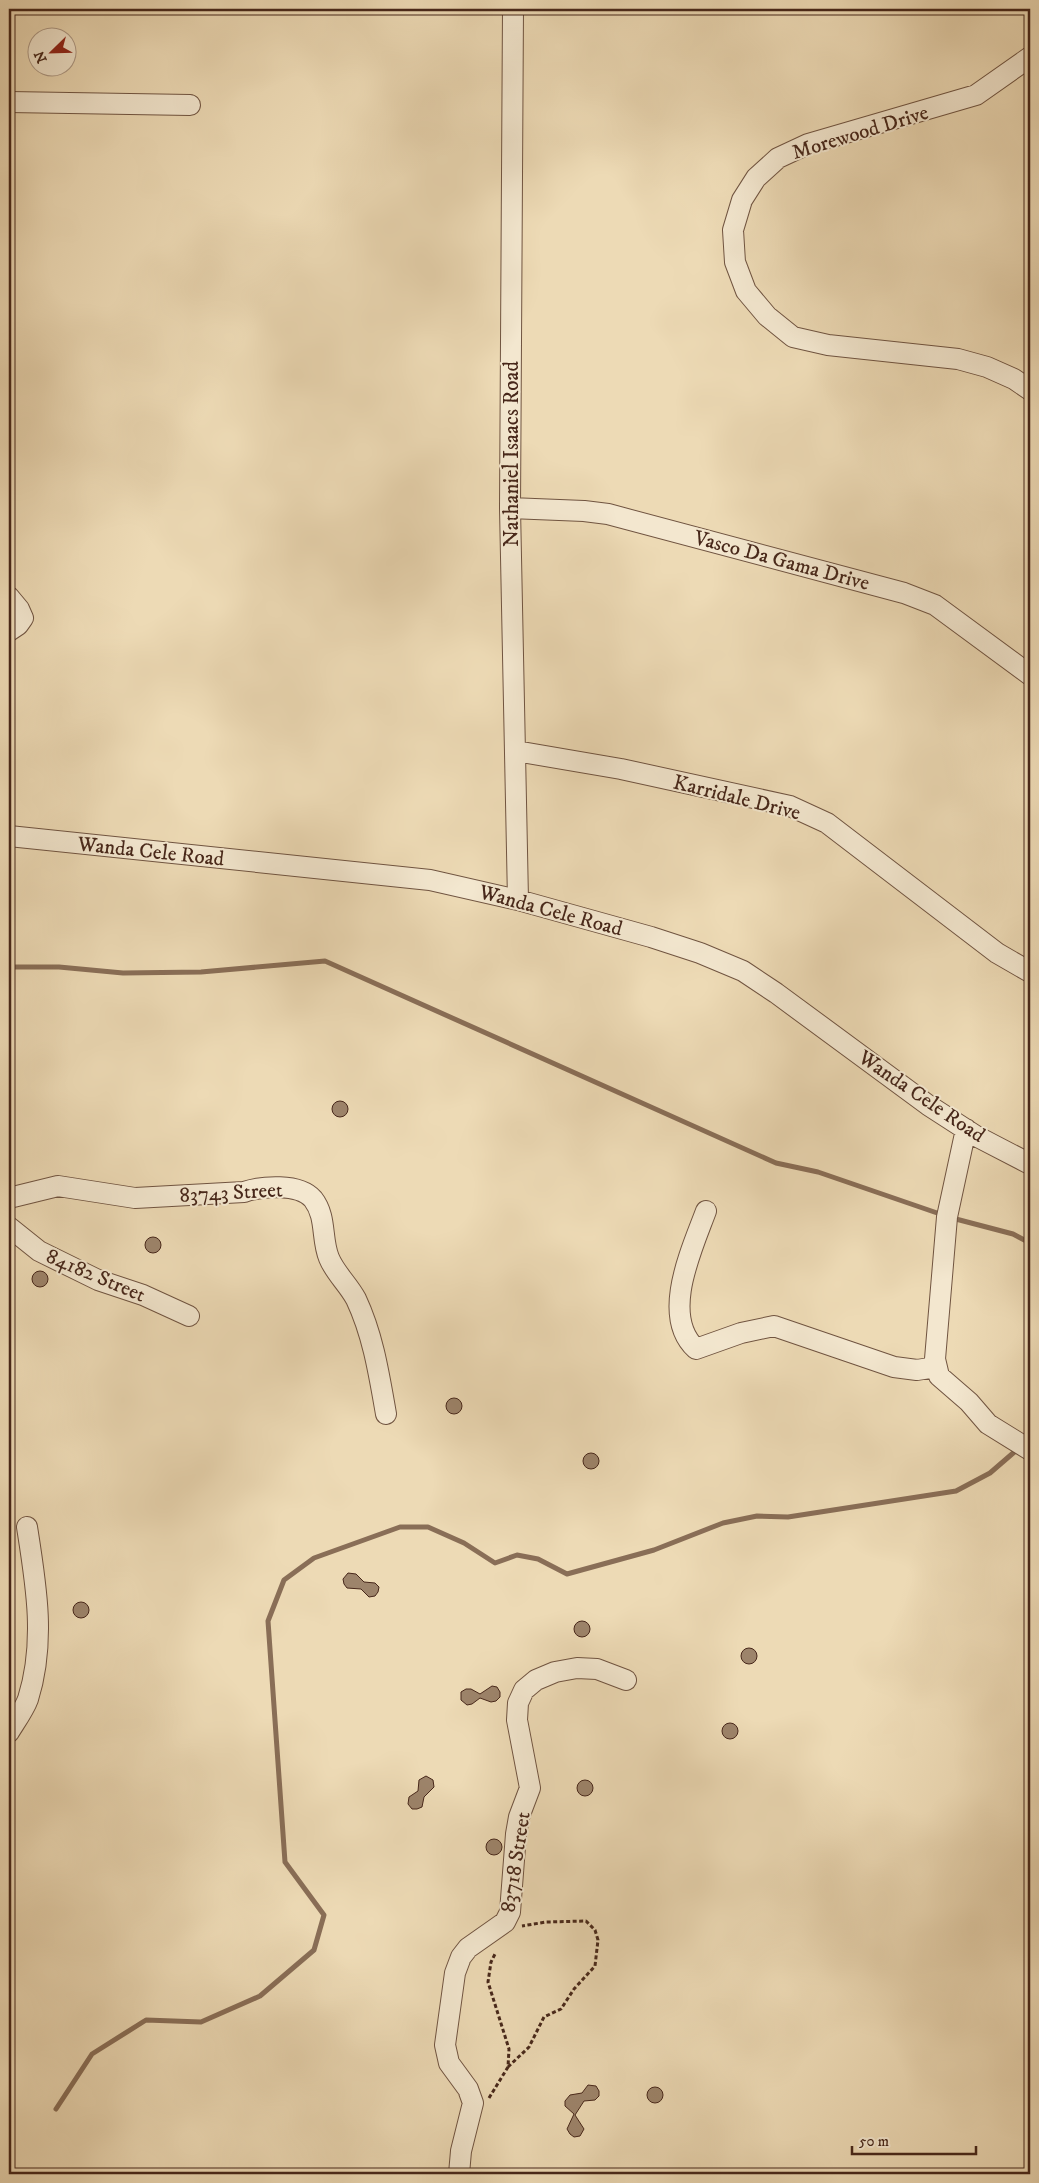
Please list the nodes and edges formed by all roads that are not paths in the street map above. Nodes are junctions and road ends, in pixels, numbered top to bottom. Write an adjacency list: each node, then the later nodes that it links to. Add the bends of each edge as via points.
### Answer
1 (513, 9): 6 (street, Nathaniel Isaacs Road)
2 (1030, 57): 5 (street, Morewood Drive, via 976,95 808,144 778,158 756,178 742,200 733,230 735,262 746,291 766,316 793,337 828,345 958,359 987,367)
3 (9, 102): 4 (street)
4 (190, 105)
5 (1030, 390)
6 (510, 508): 9 (street, Vasco Da Gama Drive, via 608,514 904,593 934,606); 10 (street, Nathaniel Isaacs Road)
7 (9, 597): 8 (street, via 23,618)
8 (9, 631)
9 (1030, 675)
10 (516, 750): 12 (street, Nathaniel Isaacs Road); 13 (street, Karridale Drive, via 790,806 828,823 997,952)
11 (9, 836): 12 (street, Wanda Cele Road, via 430,880)
12 (518, 900): 14 (street, Wanda Cele Road, via 651,937 743,971)
13 (1030, 972)
14 (966, 1129): 15 (street, Wanda Cele Road); 20 (street, via 947,1217)
15 (1030, 1164)
16 (9, 1198): 21 (street, 83743 Street, via 58,1186 135,1198 244,1192 259,1187 282,1187 307,1195 319,1210 331,1264 347,1284 364,1319 377,1360)
17 (706, 1211): 20 (street, via 680,1292 679,1310 685,1334 696,1349 741,1333 774,1326 894,1367 917,1370)
18 (9, 1226): 19 (street, 84182 Street, via 39,1251 98,1280 143,1295)
19 (189, 1316)
20 (936, 1367): 22 (street, via 939,1376 988,1424)
21 (386, 1414)
22 (1030, 1450)
23 (28, 1527): 25 (street, via 38,1597 36,1658 28,1700)
24 (626, 1680): 26 (street, 83718 Street, via 597,1669 555,1672 536,1680 524,1690 518,1703 518,1728 530,1788 516,1834 510,1912 505,1922 468,1948 461,1957 455,1972 445,2045 449,2063 468,2089 473,2104 461,2151)
25 (9, 1732)
26 (459, 2174)

